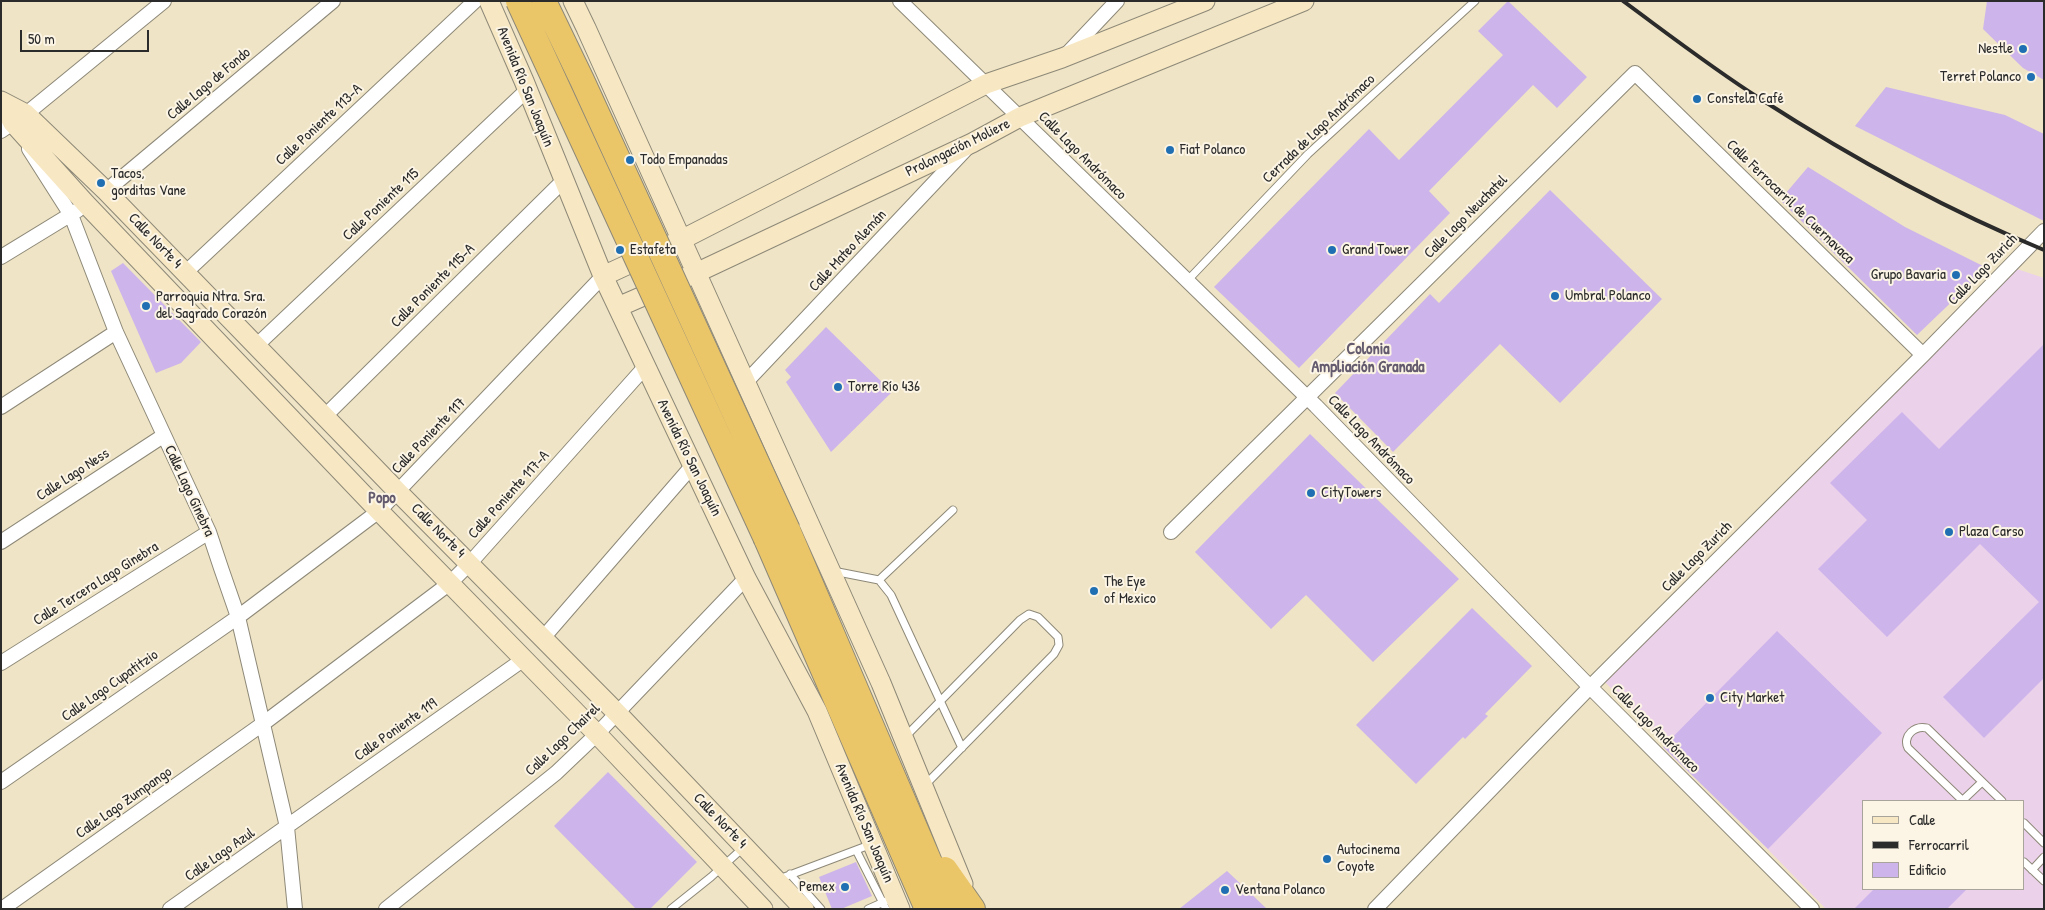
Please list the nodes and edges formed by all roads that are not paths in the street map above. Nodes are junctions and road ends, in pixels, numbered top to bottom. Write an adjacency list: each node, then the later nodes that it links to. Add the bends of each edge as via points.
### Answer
1 (164, 1): 21 (street)
2 (332, 1): 24 (street, Calle Lago de Fondo)
3 (475, 1): 30 (street, Calle Poniente 113-A)
4 (489, 1): 14 (street, Avenida Río San Joaquín)
5 (518, 1): 75 (highway, Avenida Río San Joaquín, bridge)
6 (544, 1): 75 (highway, Avenida Río San Joaquín, bridge, via 788,530)
7 (573, 1): 13 (street)
8 (900, 1): 17 (street, Calle Lago Andrómaco)
9 (1117, 1): 15 (street)
10 (1205, 1): 15 (street)
11 (1304, 1): 20 (street, Prolongación Moliere)
12 (1475, 1): 33 (lane, Cerrada de Lago Andrómaco, via 1308,154)
13 (586, 28): 14 (street, via 570,44 553,52); 28 (street)
14 (514, 58): 18 (street, Avenida Río San Joaquín)
15 (1062, 58): 17 (street)
16 (1635, 72): 37 (street, Calle Ferrocarril de Cuernavaca); 40 (street, Calle Lago Neuchatel)
17 (986, 84): 20 (street, Calle Lago Andrómaco); 28 (street)
18 (527, 90): 23 (street, Avenida Río San Joaquín); 36 (street, Calle Poniente 115)
19 (2, 101): 21 (street, Calle Lago Ginebra)
20 (1020, 118): 22 (street, Prolongación Moliere); 33 (street, Calle Lago Andrómaco)
21 (13, 123): 24 (street, Calle Norte 4); 25 (street, Calle Norte 4); 26 (street, Calle Lago Ginebra)
22 (972, 143): 31 (street, Prolongación Moliere); 39 (street, Calle Mateo Alemán)
23 (563, 180): 32 (street, Avenida Río San Joaquín); 42 (street, Calle Poniente 115-A)
24 (106, 191): 30 (street, Calle Norte 4)
25 (86, 204): 26 (street); 47 (street, Calle Norte 4)
26 (71, 215): 29 (street); 35 (street, Calle Lago Ginebra)
27 (2044, 231): 37 (street, Calle Lago Zurich)
28 (681, 240): 31 (street); 32 (street)
29 (1, 257)
30 (185, 273): 36 (street, Calle Norte 4)
31 (696, 273): 34 (street, Prolongación Moliere); 39 (street)
32 (603, 276): 34 (street, Avenida Río San Joaquín); 45 (street, Calle Poniente 117)
33 (1187, 282): 40 (street, Calle Lago Andrómaco)
34 (618, 307): 38 (street, Avenida Río San Joaquín)
35 (116, 332): 41 (street); 43 (street, Calle Lago Ginebra)
36 (257, 344): 42 (street, Calle Norte 4)
37 (1923, 355): 60 (street, Calle Lago Zurich)
38 (645, 367): 44 (street, Avenida Río San Joaquín); 51 (street, Calle Poniente 117-A)
39 (746, 382): 52 (street)
40 (1307, 398): 49 (street, Calle Lago Neuchatel); 60 (street, Calle Lago Andrómaco)
41 (1, 406)
42 (326, 415): 45 (street, Calle Norte 4)
43 (163, 436): 48 (street, Calle Lago Ginebra); 50 (street, Calle Lago Ness)
44 (693, 465): 53 (street, Avenida Río San Joaquín); 57 (street)
45 (398, 492): 47 (street, Calle Poniente 117); 51 (street, Calle Norte 4)
46 (953, 510): 54 (lane)
47 (379, 511): 55 (street, Calle Norte 4); 56 (street, Calle Poniente 117)
48 (209, 532): 56 (street, Calle Lago Ginebra); 59 (street, Calle Tercera Lago Ginebra)
49 (1171, 532)
50 (1, 542)
51 (470, 563): 55 (street, Calle Poniente 117-A); 57 (street, Calle Norte 4)
52 (830, 570): 54 (lane); 65 (street)
53 (746, 578): 62 (street, Calle Lago Chairel); 78 (street, Avenida Río San Joaquín, via 817,711)
54 (879, 580): 61 (lane, via 891,595)
55 (450, 583): 58 (street, Calle Norte 4); 63 (street, Calle Poniente 117-A)
56 (238, 617): 63 (street, Calle Lago Ginebra); 67 (street, Calle Lago Cupatitzio)
57 (543, 638): 62 (street, Calle Norte 4)
58 (524, 659): 64 (street, Calle Norte 4); 74 (street, Calle Poniente 119)
59 (1, 663)
60 (1590, 687): 98 (street, Calle Lago Zurich); 99 (street, Calle Lago Andrómaco)
61 (940, 702): 65 (lane); 66 (lane); 66 (lane, via 1029,614 1038,616 1058,637 1059,645 1054,654)
62 (616, 712): 64 (street, Calle Lago Chairel); 77 (street, Calle Norte 4)
63 (264, 723): 74 (street, Calle Lago Ginebra); 86 (street, Calle Lago Zumpango)
64 (596, 734): 81 (street, Calle Norte 4); 89 (street, Calle Lago Chairel, via 556,773)
65 (903, 738): 69 (street)
66 (962, 748): 69 (lane)
67 (1, 782)
68 (1982, 782): 70 (lane, via 1927,728 1916,728 1906,738 1908,748); 71 (lane); 72 (lane)
69 (923, 787): 97 (street)
70 (1962, 800)
71 (1964, 800)
72 (2001, 800)
73 (2025, 824): 76 (lane)
74 (288, 827): 87 (street, Calle Lago Azul); 88 (street, Calle Lago Ginebra)
75 (909, 840): 85 (highway); 95 (highway, Avenida Río San Joaquín); 96 (highway, Avenida Río San Joaquín); 97 (highway, via 939,860)
76 (2044, 843)
77 (744, 847): 81 (lane); 83 (street, Calle Norte 4)
78 (865, 847): 83 (lane); 85 (street, Avenida Río San Joaquín)
79 (2044, 858): 82 (lane)
80 (2025, 863): 82 (lane)
81 (722, 867): 90 (lane); 91 (street, Calle Norte 4)
82 (2032, 870): 84 (lane)
83 (783, 877): 92 (street, Calle Norte 4); 93 (lane)
84 (2044, 881)
85 (895, 905): 94 (lane)
86 (2, 909)
87 (170, 909)
88 (295, 909)
89 (386, 909)
90 (671, 909)
91 (763, 909)
92 (804, 909)
93 (821, 909)
94 (868, 909)
95 (927, 909)
96 (950, 909)
97 (973, 909)
98 (1375, 909)
99 (1812, 909)

